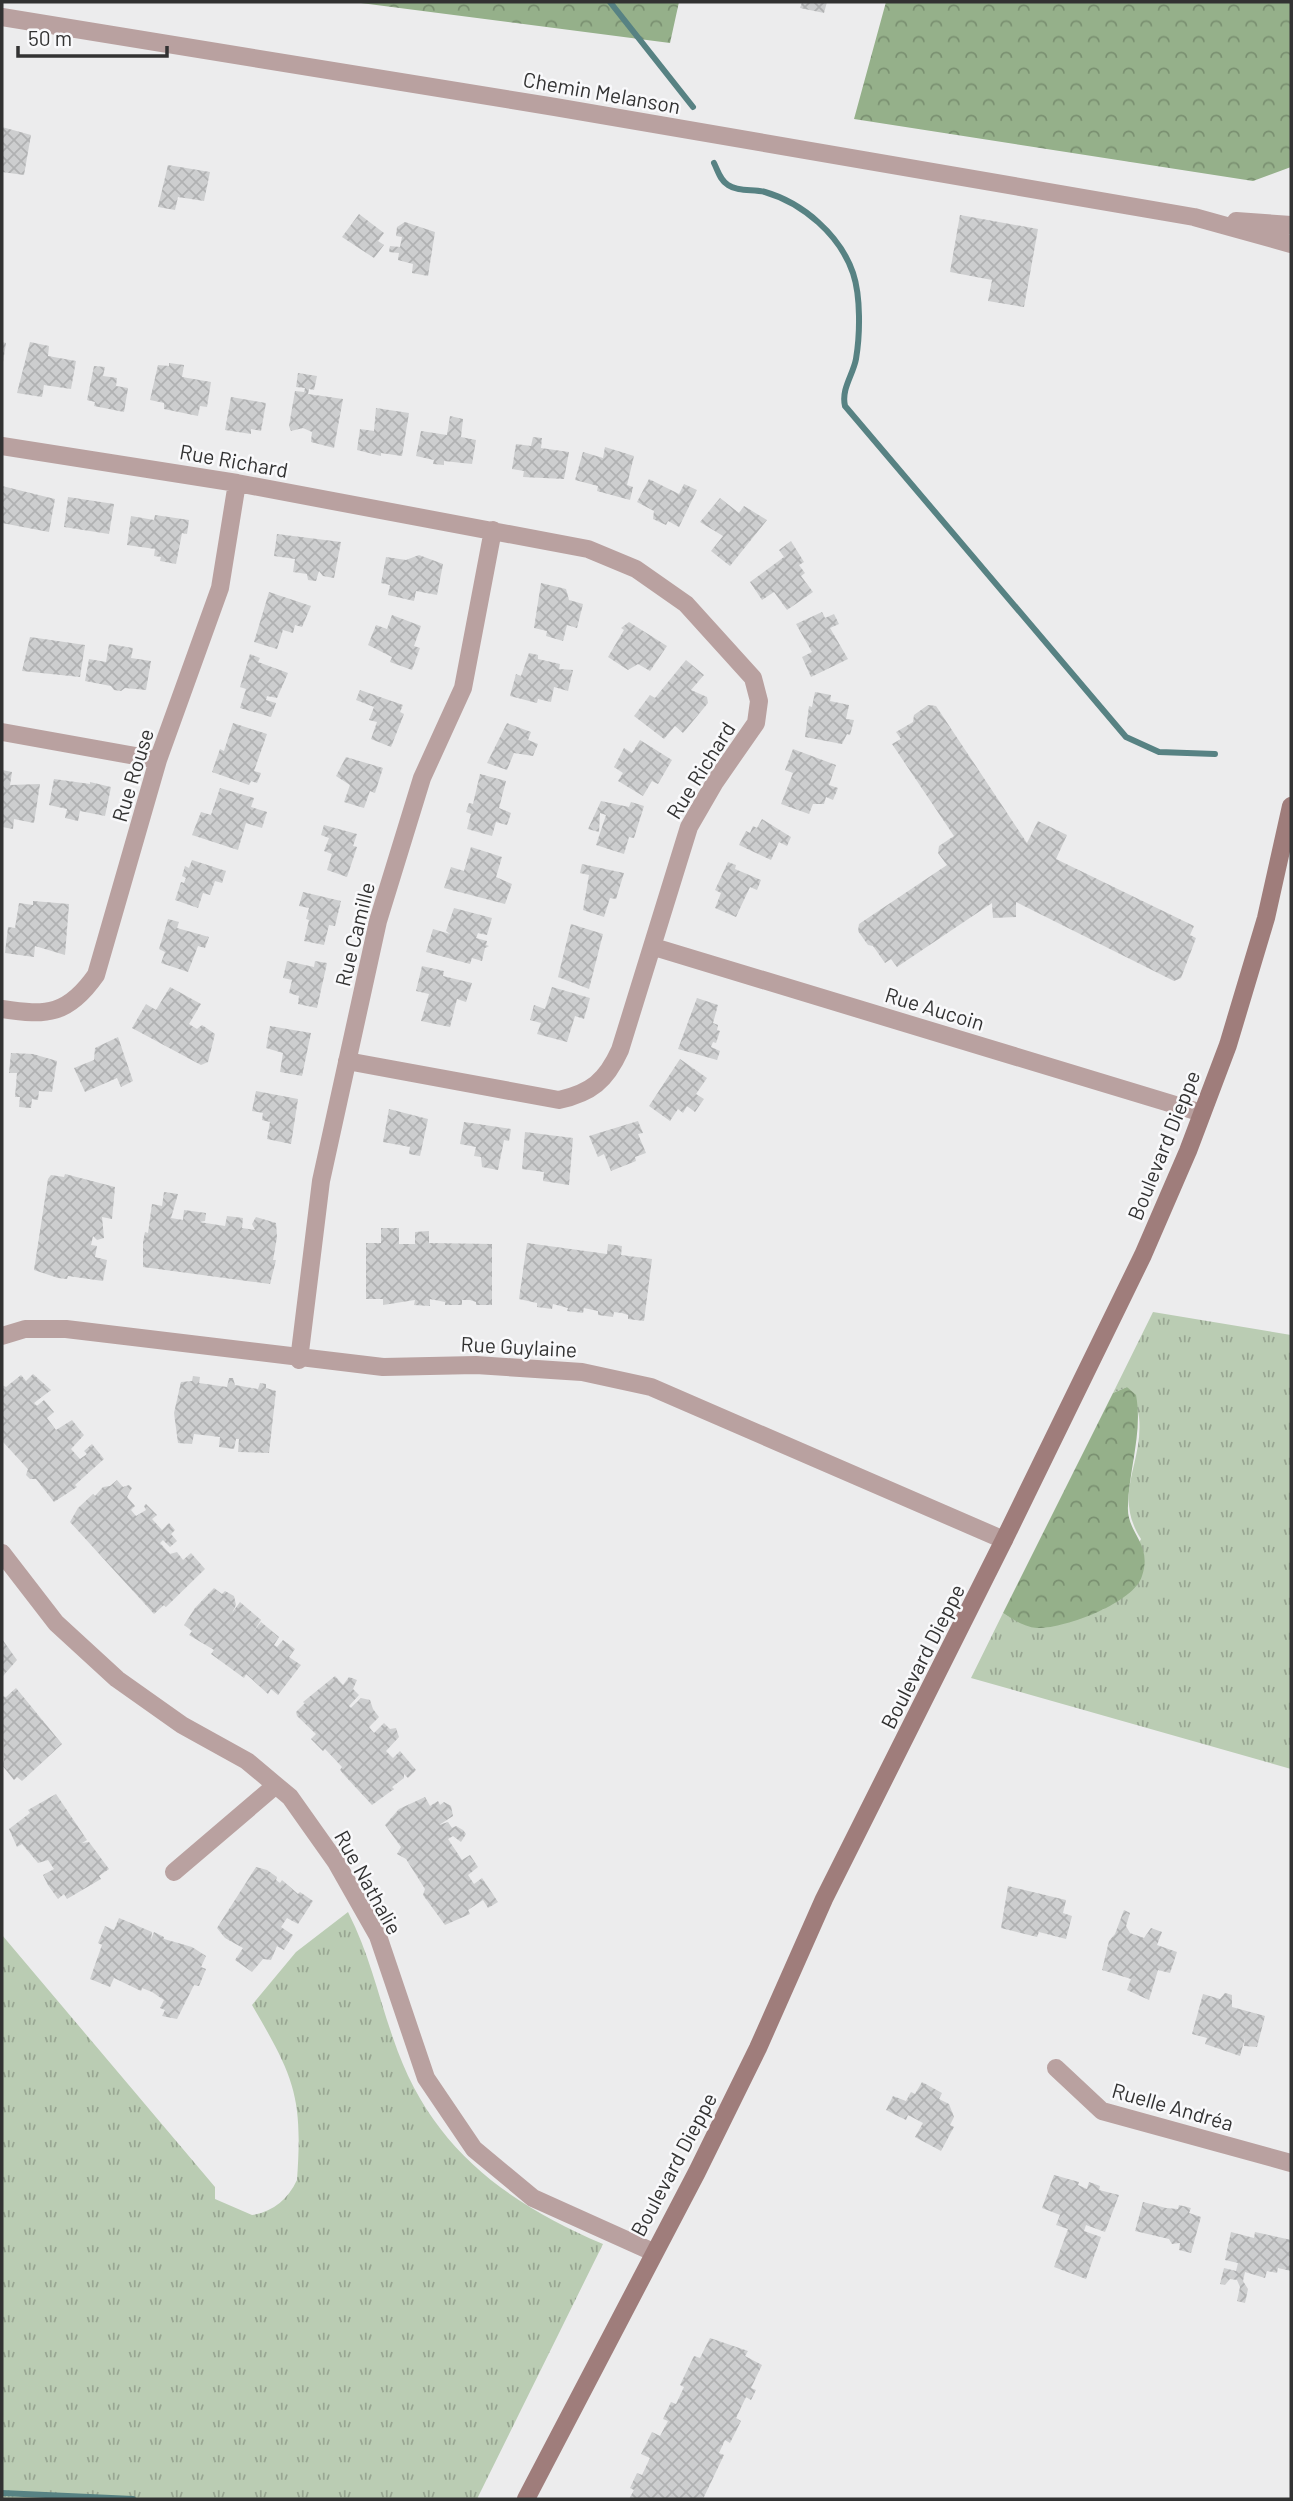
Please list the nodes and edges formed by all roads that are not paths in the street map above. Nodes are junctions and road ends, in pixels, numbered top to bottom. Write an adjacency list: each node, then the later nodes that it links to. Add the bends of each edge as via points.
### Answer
1 (2, 17): 2 (street, Chemin Melanson, via 541,104)
2 (1194, 218): 3 (street); 4 (street)
3 (1291, 225)
4 (1291, 244)
5 (2, 446): 6 (street, Rue Richard)
6 (237, 483): 7 (street, Rue Richard); 9 (street, Rue Rouse, via 220,588)
7 (493, 530): 11 (street, Rue Richard, via 588,549 636,569 686,604 753,678 759,701 756,723 689,827); 13 (street, Rue Camille, via 463,688 422,778 378,921)
8 (2, 732): 9 (street)
9 (158, 760): 12 (street, Rue Rouse, via 96,975 83,994 62,1009 37,1014)
10 (1291, 806): 14 (main road, Boulevard Dieppe, via 1266,918)
11 (654, 947): 13 (street, Rue Richard, via 611,1071 580,1095 559,1100); 14 (street, Rue Aucoin)
12 (2, 1009)
13 (347, 1061): 16 (street, Rue Camille, via 321,1181)
14 (1202, 1113): 17 (main road, Boulevard Dieppe, via 1143,1255)
15 (2, 1336): 16 (street, Rue Guylaine, via 25,1329 66,1329)
16 (299, 1360): 17 (street, Rue Guylaine, via 582,1372 650,1387)
17 (1004, 1541): 23 (main road, Boulevard Dieppe, via 824,1899 752,2060)
18 (2, 1553): 19 (street, Rue Nathalie, via 56,1623 117,1679 182,1725 247,1761)
19 (276, 1785): 20 (street); 23 (street, Rue Nathalie, via 290,1797 336,1862 378,1936 426,2078 474,2149 533,2198)
20 (174, 1871)
21 (1055, 2068): 22 (street, Ruelle Andréa, via 1102,2111)
22 (1291, 2163)
23 (653, 2252): 24 (main road, Boulevard Dieppe)
24 (526, 2499)

